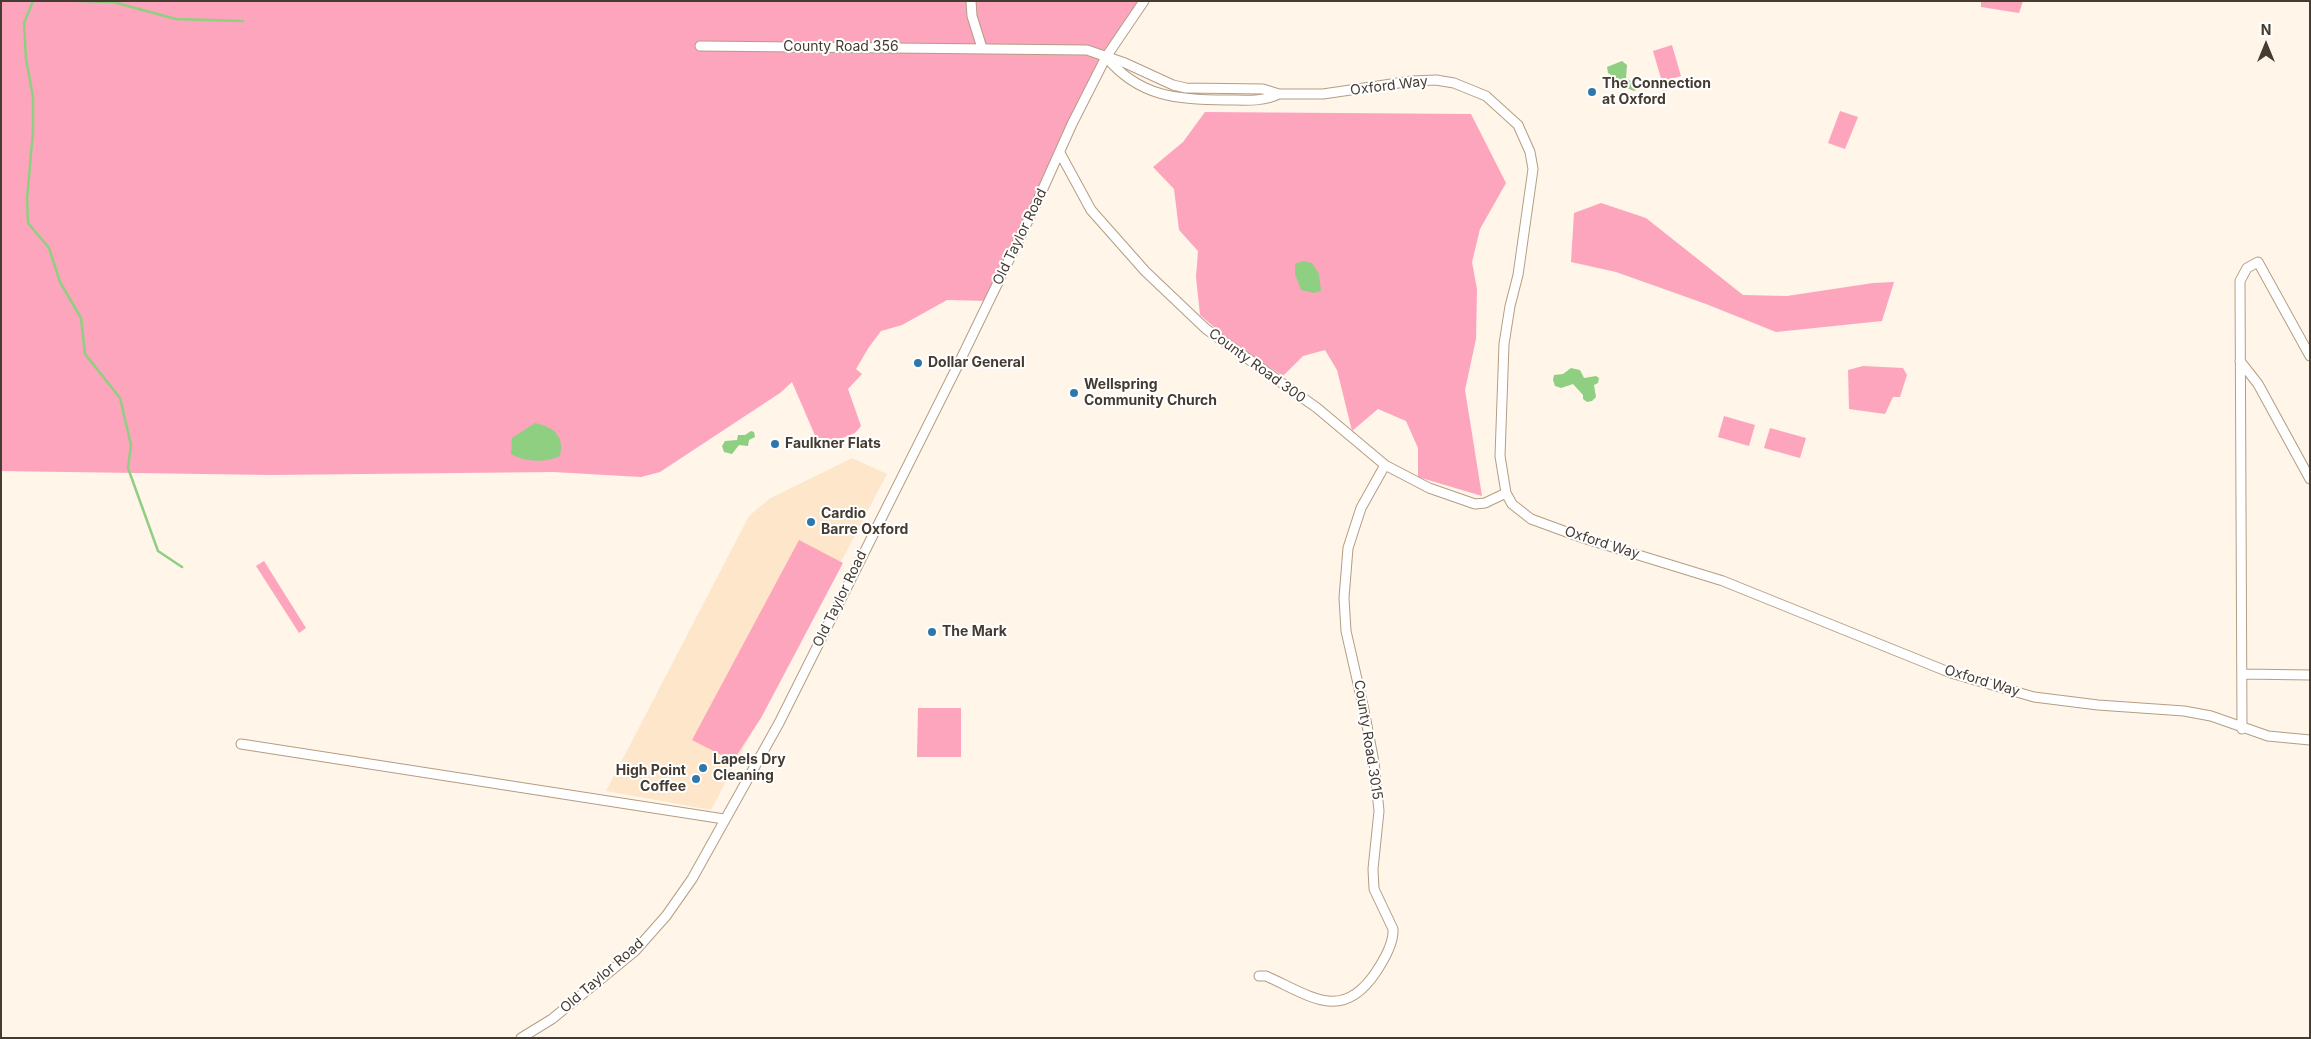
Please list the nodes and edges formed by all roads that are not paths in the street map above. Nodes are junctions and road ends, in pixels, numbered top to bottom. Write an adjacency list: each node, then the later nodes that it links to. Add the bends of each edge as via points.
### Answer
1 (971, 1): 4 (street)
2 (1144, 1): 5 (street, Old Taylor Road)
3 (700, 46): 4 (street, County Road 356)
4 (982, 48): 5 (street, County Road 356, via 1087,50)
5 (1106, 57): 6 (street, Oxford Way, via 1173,85 1263,89); 6 (street, Oxford Way, via 1120,73 1177,98 1264,100); 7 (street, Old Taylor Road)
6 (1280, 94): 12 (street, Oxford Way, via 1323,94 1436,80 1454,83 1486,96 1518,125 1530,152 1533,169 1518,275 1504,344 1500,456)
7 (1060, 153): 10 (street, County Road 300, via 1091,210 1145,270 1206,329 1317,408); 18 (street, Old Taylor Road, via 779,723)
8 (2310, 356): 9 (street, via 2258,262 2247,268 2240,281)
9 (2240, 361): 11 (street, via 2258,384); 13 (street)
10 (1385, 465): 12 (street, County Road 300, via 1429,488 1475,504); 19 (street, County Road 3015, via 1361,508 1353,532 1346,556 1344,598 1346,631 1369,736 1379,811 1374,888 1393,929 1393,936 1369,983 1344,1001 1317,999 1266,976)
11 (2310, 479)
12 (1506, 493): 15 (street, Oxford Way, via 1512,504 1531,519 1723,581 1951,673 2034,697 2184,711 2211,716)
13 (2242, 674): 14 (street); 15 (street)
14 (2310, 675)
15 (2242, 728): 16 (street, Oxford Way, via 2268,736)
16 (2310, 740)
17 (241, 744): 18 (street)
18 (724, 819): 20 (street, Old Taylor Road, via 692,879 666,916 635,951 552,1019)
19 (1259, 976)
20 (521, 1038)

